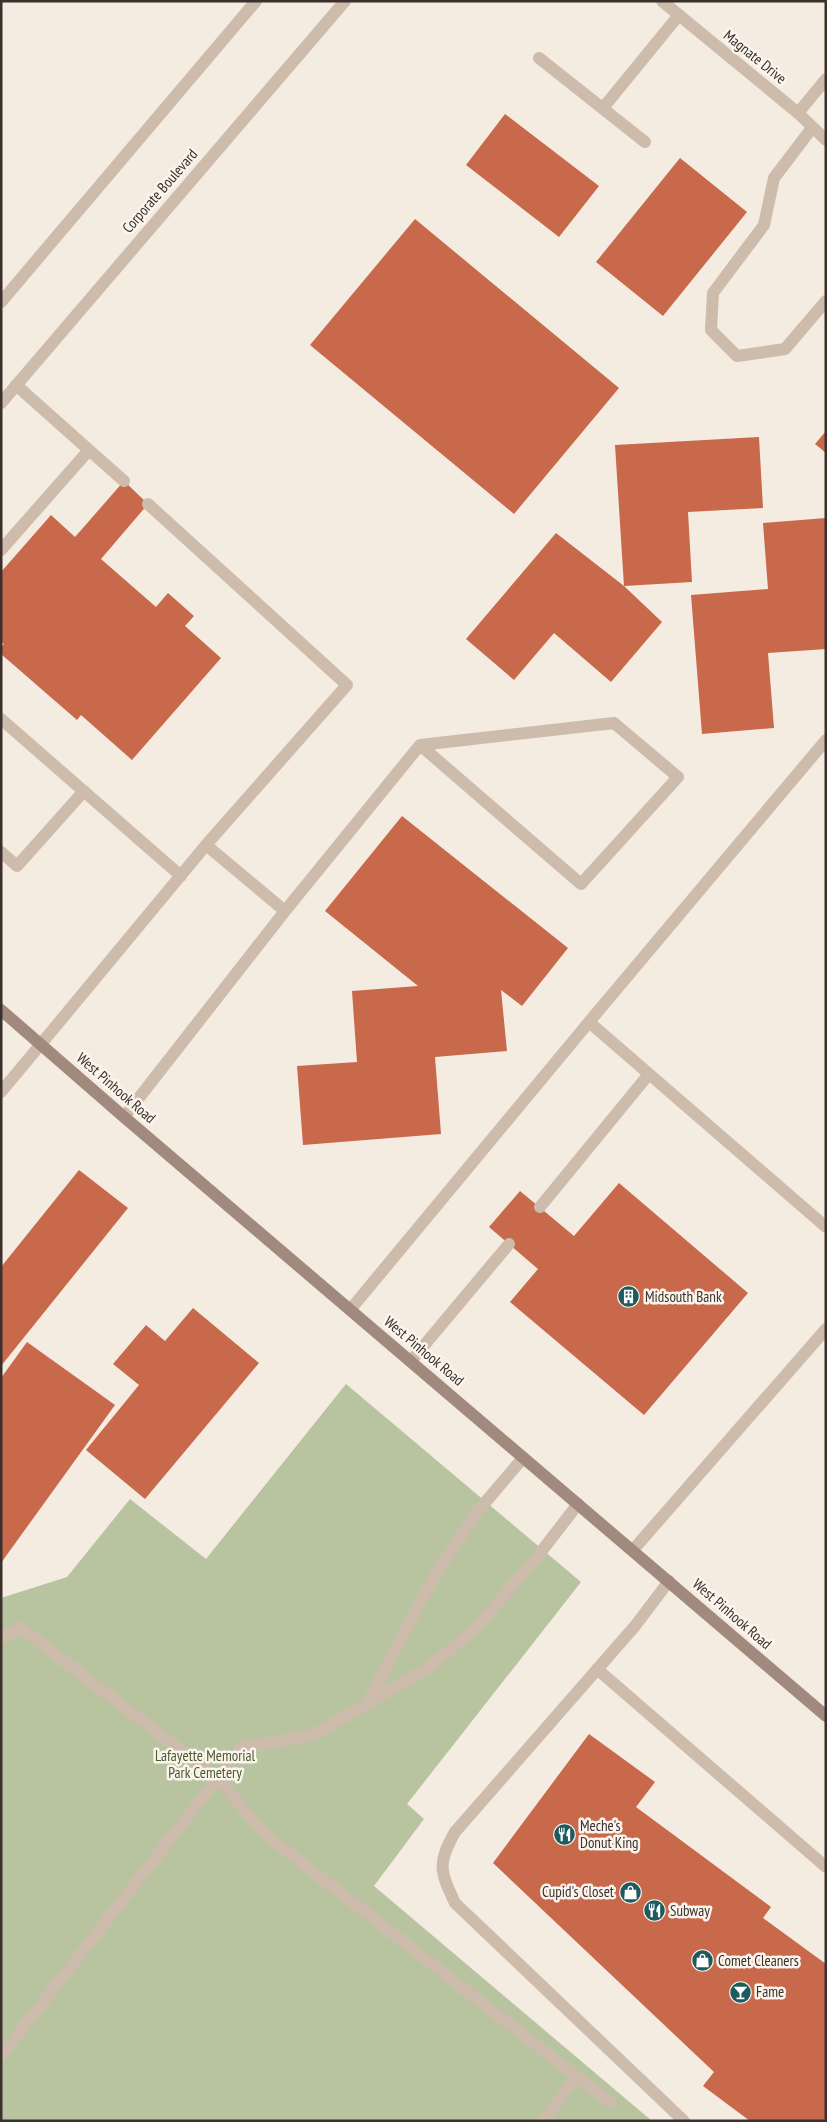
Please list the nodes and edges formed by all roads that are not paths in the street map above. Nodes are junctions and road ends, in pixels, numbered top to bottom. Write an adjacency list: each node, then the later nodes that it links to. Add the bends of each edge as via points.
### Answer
1 (256, 1): 13 (street)
2 (345, 1): 14 (street, Corporate Boulevard)
3 (662, 1): 4 (street, Magnate Drive)
4 (679, 15): 7 (street); 8 (street, Magnate Drive)
5 (539, 58): 7 (street)
6 (826, 79): 8 (street)
7 (603, 108): 11 (street)
8 (798, 113): 9 (street, Magnate Drive)
9 (812, 128): 10 (street, Magnate Drive); 12 (street, via 774,178 764,225 713,293 710,330 737,356 785,349)
10 (826, 140)
11 (645, 142)
12 (826, 301)
13 (1, 302)
14 (16, 385): 15 (street, Corporate Boulevard); 16 (street)
15 (1, 403)
16 (89, 450): 17 (street); 19 (street)
17 (124, 481)
18 (148, 504): 24 (street, via 347,685)
19 (1, 550)
20 (1, 719): 23 (street)
21 (826, 740): 29 (street)
22 (420, 745): 22 (street, via 581,884 678,777 614,724); 27 (street)
23 (84, 791): 25 (street, via 17,866); 26 (street)
24 (206, 845): 26 (street); 27 (street)
25 (1, 852)
26 (181, 876): 30 (street)
27 (285, 911): 33 (street)
28 (1, 1010): 30 (main road, West Pinhook Road)
29 (589, 1022): 31 (street); 37 (street)
30 (41, 1044): 32 (street); 33 (main road, West Pinhook Road)
31 (649, 1074): 34 (street); 35 (street)
32 (1, 1092)
33 (124, 1117): 37 (main road, West Pinhook Road)
34 (540, 1207)
35 (826, 1227)
36 (509, 1244): 39 (street)
37 (350, 1310): 39 (main road, West Pinhook Road)
38 (826, 1329): 42 (street)
39 (411, 1361): 40 (main road, West Pinhook Road)
40 (523, 1458): 41 (main road, West Pinhook Road); 46 (street, via 477,1512 436,1573)
41 (578, 1504): 42 (main road, West Pinhook Road); 46 (street, via 475,1629 428,1668)
42 (633, 1550): 43 (main road, West Pinhook Road)
43 (669, 1581): 45 (street); 47 (main road, West Pinhook Road)
44 (1, 1638): 48 (street, via 21,1628)
45 (597, 1669): 49 (street); 54 (street, via 455,1832 444,1852 442,1877 455,1903)
46 (367, 1703): 48 (street, via 313,1735 242,1748)
47 (826, 1716)
48 (218, 1779): 50 (street); 51 (street, via 266,1835)
49 (826, 1867)
50 (1, 2056)
51 (576, 2076): 52 (street); 53 (street)
52 (611, 2103)
53 (543, 2121)
54 (684, 2121)

